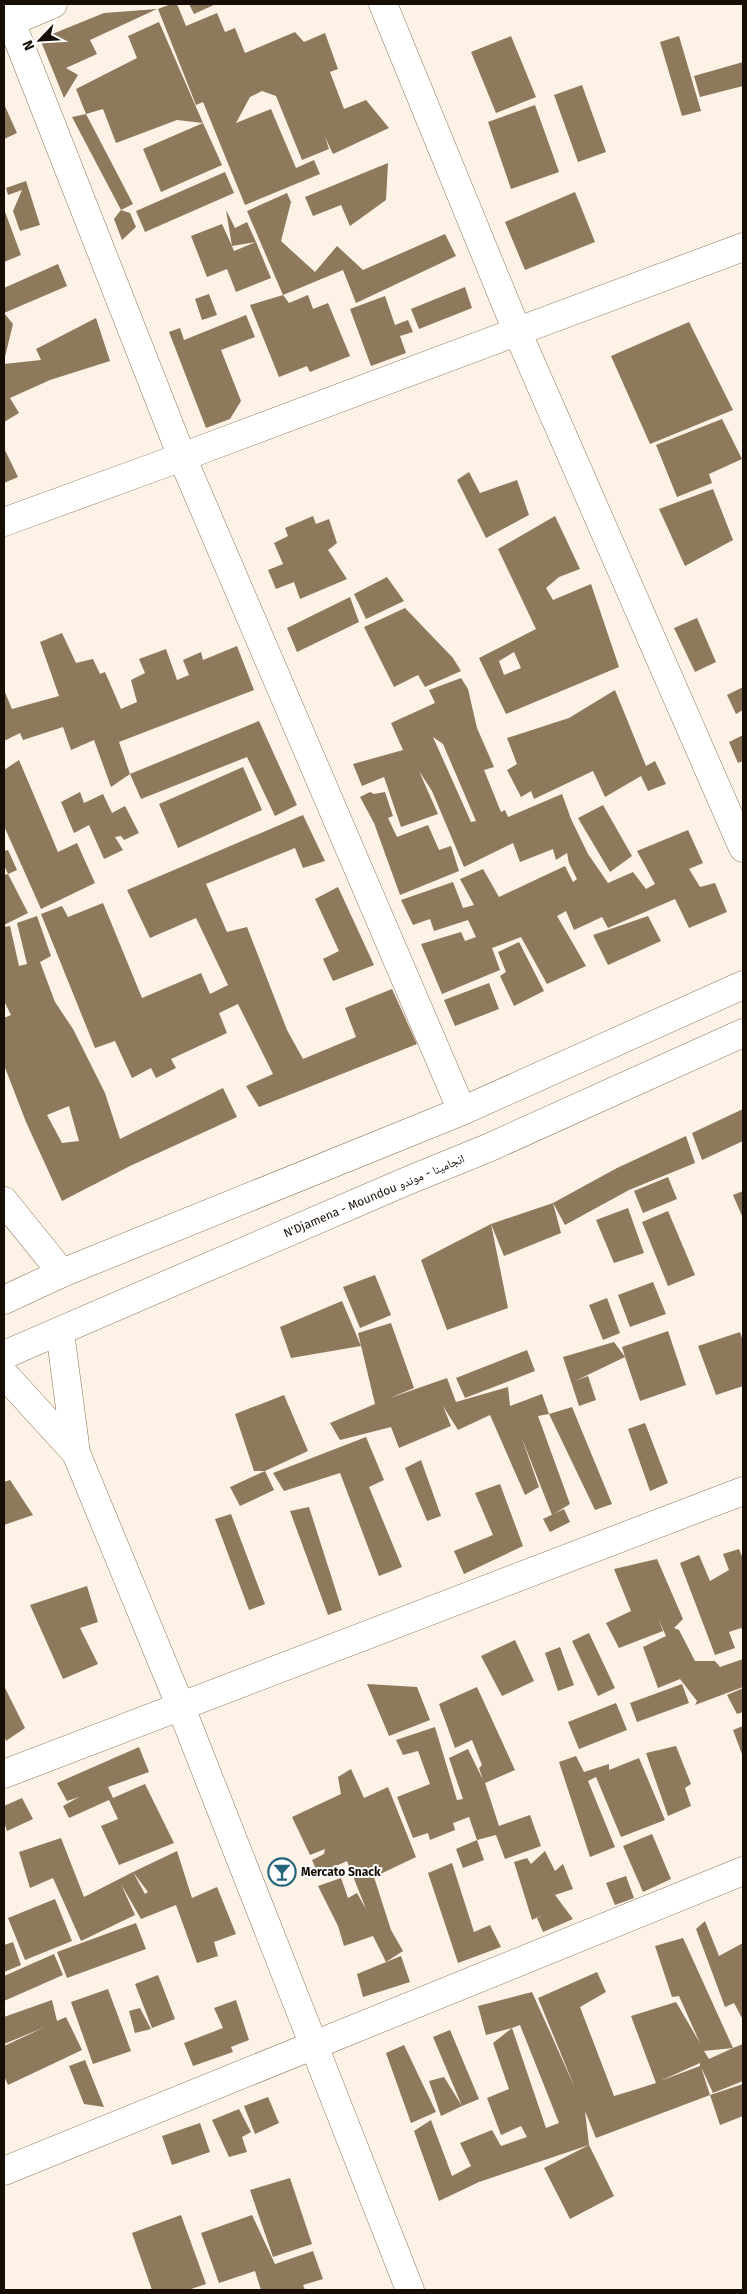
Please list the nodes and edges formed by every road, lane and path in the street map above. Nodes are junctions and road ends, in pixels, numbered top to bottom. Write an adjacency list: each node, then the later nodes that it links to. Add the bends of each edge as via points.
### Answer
1 (53, 4): 3 (street)
2 (384, 4): 5 (street)
3 (6, 17): 6 (street)
4 (743, 247): 5 (street)
5 (518, 331): 6 (street); 8 (street)
6 (182, 458): 7 (street); 11 (street)
7 (4, 522)
8 (743, 848)
9 (743, 985): 11 (street)
10 (743, 1033): 15 (street, N'Djamena - Moundou انجامينا - موندو, via 488,1148)
11 (462, 1111): 13 (street)
12 (4, 1201): 13 (street)
13 (62, 1273): 14 (street)
14 (4, 1300)
15 (60, 1332): 16 (street, N'Djamena - Moundou انجامينا - موندو); 18 (street)
16 (4, 1355)
17 (4, 1374): 18 (street)
18 (76, 1453): 20 (street)
19 (743, 1492): 20 (street)
20 (180, 1705): 21 (street); 23 (street)
21 (4, 1774)
22 (743, 1870): 23 (street)
23 (315, 2046): 24 (street); 25 (street)
24 (4, 2171)
25 (410, 2290)

